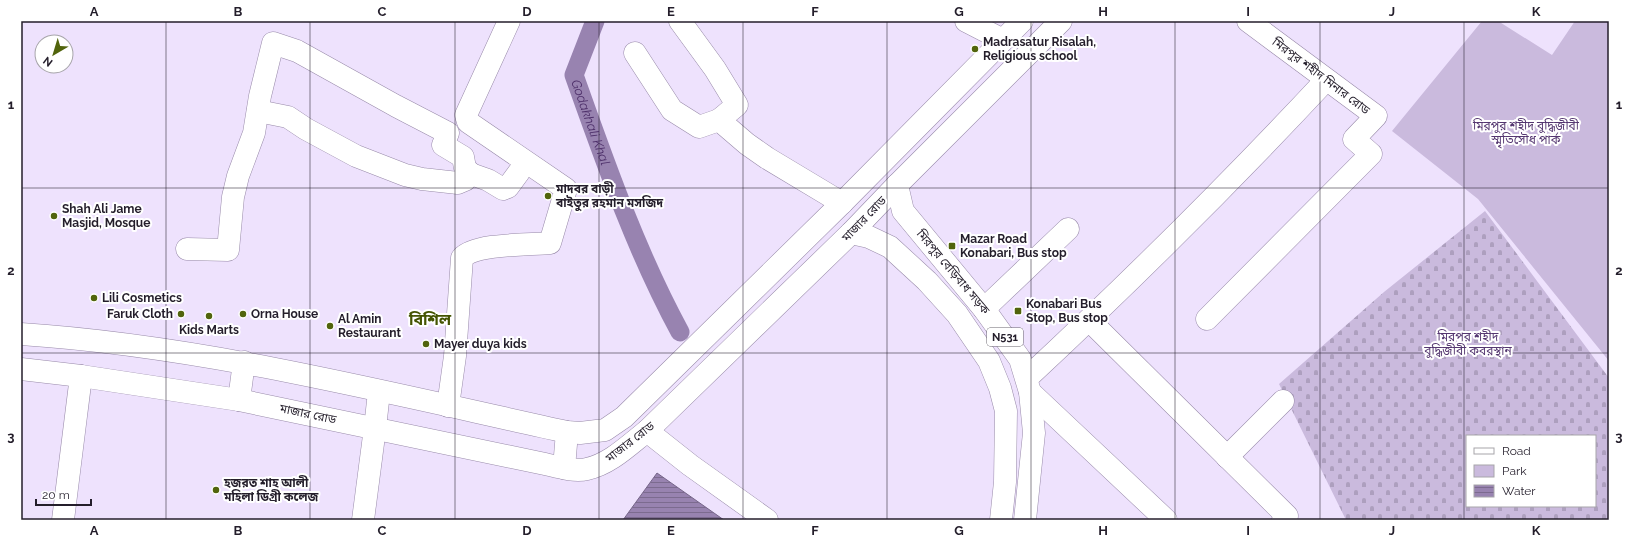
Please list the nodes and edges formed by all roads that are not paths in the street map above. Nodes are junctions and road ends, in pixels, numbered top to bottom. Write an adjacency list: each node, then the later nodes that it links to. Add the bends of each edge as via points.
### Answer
1 (509, 21): 33 (main road, via 466,115 468,122 566,189 550,243 493,248 466,253 462,258 455,356)
2 (680, 21): 11 (main road, via 737,105)
3 (966, 21): 7 (main road)
4 (1022, 21): 7 (main road, মাজার রোড)
5 (1061, 21): 15 (main road, মাজার রোড)
6 (1259, 24): 9 (main road, মিরপুর শহীদ মিনার রোড)
7 (1003, 40): 12 (main road, মাজার রোড)
8 (635, 53): 11 (main road, via 672,110 699,127)
9 (1326, 80): 23 (main road, মিরপুর শহীদ মিনার রোড, via 1376,116 1354,139 1371,154); 24 (main road, via 1254,157)
10 (258, 111): 14 (main road, via 288,117 356,156 405,175 458,184); 14 (main road, via 273,43 297,51 448,133 443,145 463,157 465,168); 21 (main road, via 254,133 233,197 228,250)
11 (719, 120): 16 (main road, via 747,144)
12 (878, 166): 15 (main road); 16 (main road, মাজার রোড)
13 (519, 172): 14 (main road, via 508,187 502,189 488,180)
14 (471, 174)
15 (897, 185): 17 (main road, মিরপুর বেড়িবাধ সড়ক / N531, via 903,211); 19 (main road, মাজার রোড)
16 (836, 208): 19 (main road); 35 (main road, মাজার রোড, via 624,417)
17 (912, 223): 20 (main road); 22 (main road, মিরপুর বেড়িবাধ সড়ক / N531)
18 (1068, 229): 22 (main road)
19 (851, 233): 20 (main road, মিরপুর বেড়িবাধ সড়ক / N531); 36 (main road, মাজার রোড)
20 (890, 246): 39 (main road, মিরপুর বেড়িবাধ সড়ক / N531, via 927,281 956,314 989,361 1006,411)
21 (187, 249)
22 (984, 309): 29 (main road, মিরপুর বেড়িবাধ সড়ক / N531, via 1020,359)
23 (1207, 319)
24 (1089, 320): 29 (main road); 41 (main road)
25 (21, 334): 26 (main road, মাজার রোড, via 69,337)
26 (244, 362): 30 (main road, মাজার রোড); 31 (main road)
27 (21, 369): 28 (main road, মাজার রোড)
28 (81, 376): 31 (main road, মাজার রোড); 43 (main road)
29 (1029, 385): 38 (main road, মিরপুর বেড়িবাধ সড়ক / N531); 48 (main road)
30 (379, 392): 33 (main road, মাজার রোড); 34 (main road)
31 (239, 400): 34 (main road, মাজার রোড)
32 (1283, 401): 41 (main road)
33 (448, 406): 37 (main road, মাজার রোড)
34 (375, 428): 42 (main road, মাজার রোড); 44 (main road)
35 (605, 430): 37 (main road, মাজার রোড); 40 (main road)
36 (647, 431): 40 (main road, মাজার রোড); 45 (main road)
37 (567, 432): 42 (main road)
38 (1034, 433): 39 (main road); 47 (main road, মিরপুর বেড়িবাধ সড়ক / N531)
39 (1007, 434): 46 (main road, মিরপুর বেড়িবাধ সড়ক / N531)
40 (617, 455): 42 (main road, মাজার রোড, via 587,469)
41 (1227, 457): 49 (main road, via 1287,516)
42 (564, 468)
43 (63, 520)
44 (363, 520)
45 (767, 520)
46 (1001, 520)
47 (1025, 520)
48 (1166, 520)
49 (1283, 520)

